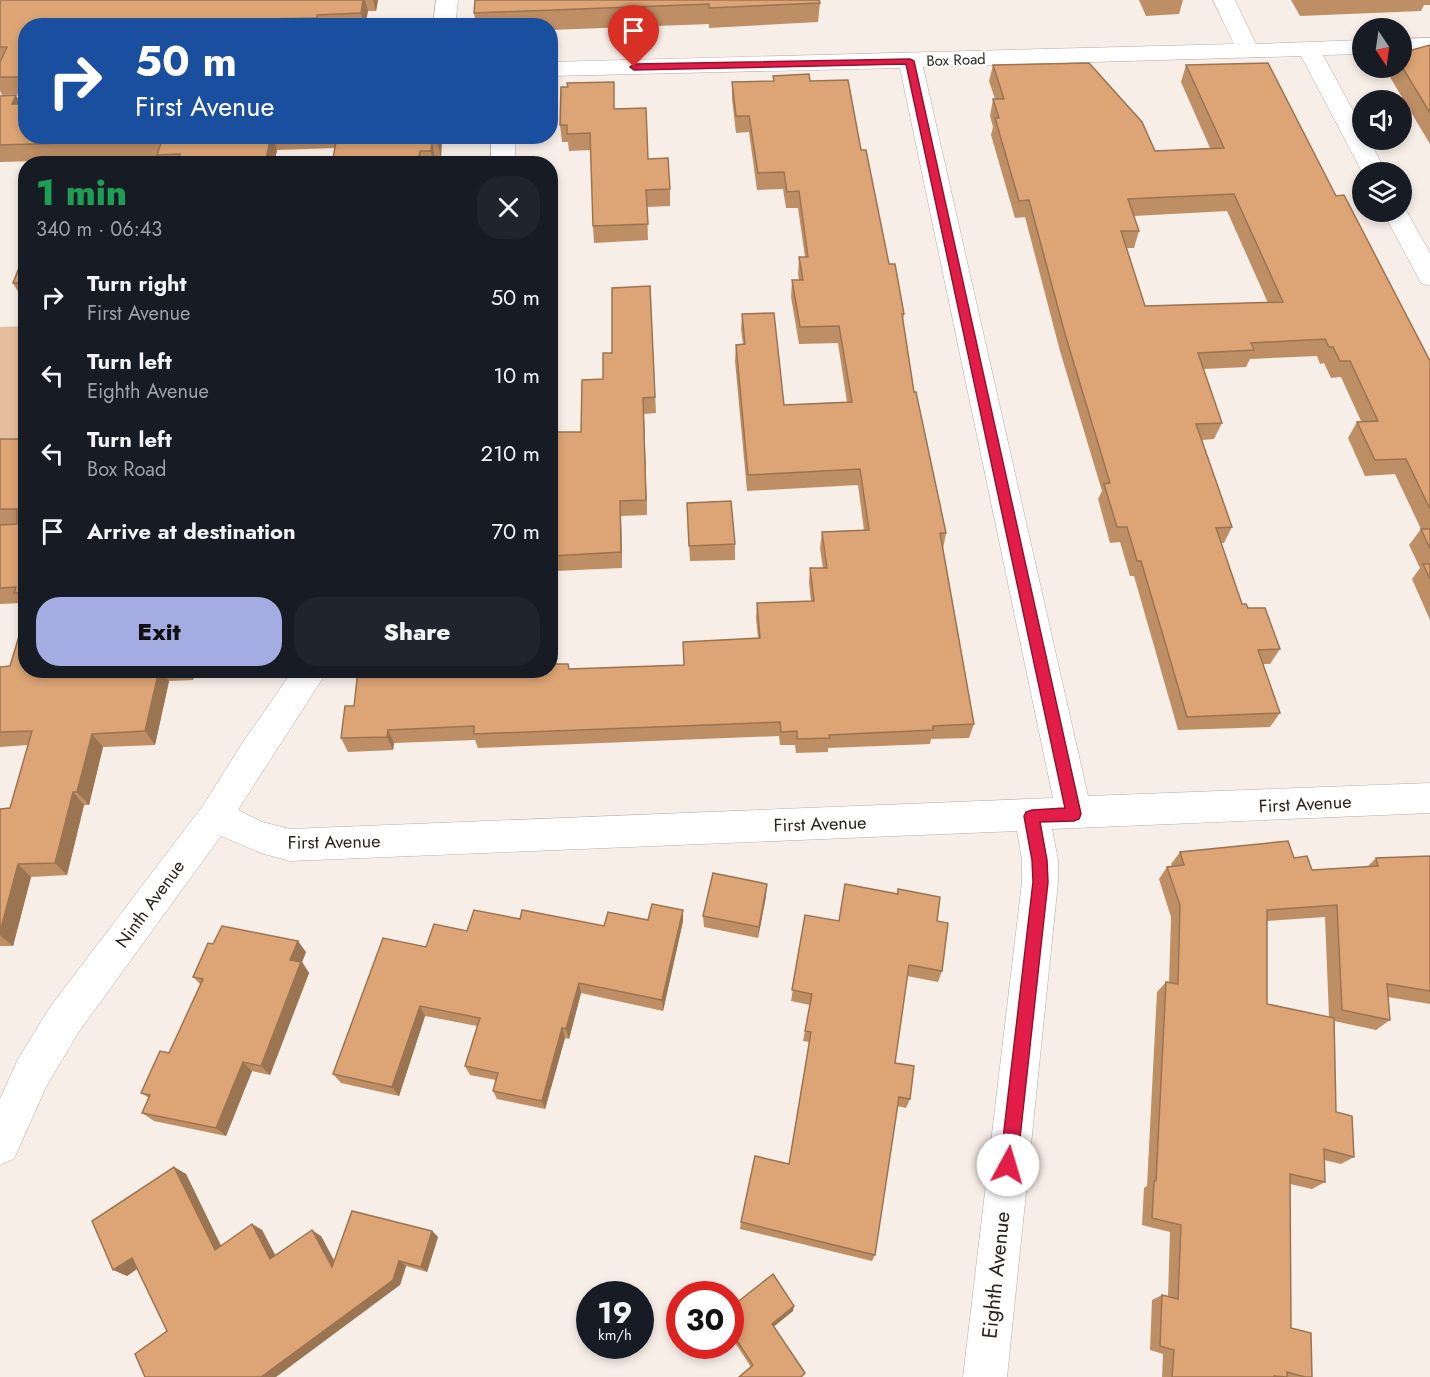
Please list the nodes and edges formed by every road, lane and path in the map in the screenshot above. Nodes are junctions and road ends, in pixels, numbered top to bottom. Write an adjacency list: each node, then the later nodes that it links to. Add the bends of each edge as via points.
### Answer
1 (447, 0): 3 (street)
2 (1224, 0): 8 (street)
3 (445, 18)
4 (1430, 45): 5 (street)
5 (1412, 46)
6 (1352, 47): 7 (street, Box Road)
7 (1308, 48): 8 (street, Box Road); 13 (street)
8 (1248, 50): 9 (street, Box Road)
9 (910, 61): 10 (street, Box Road); 18 (street)
10 (558, 69)
11 (18, 103): 12 (street)
12 (0, 104)
13 (1369, 162)
14 (1400, 222): 15 (street)
15 (1430, 277)
16 (306, 678): 19 (street, Ninth Avenue)
17 (1430, 798): 18 (street, First Avenue)
18 (1074, 814): 20 (street, First Avenue)
19 (216, 815): 20 (street, First Avenue, via 257,837 290,845); 21 (street, Ninth Avenue, via 64,1020 32,1072)
20 (1032, 816): 22 (street, Eighth Avenue, via 1040,882)
21 (0, 1144)
22 (985, 1377)

